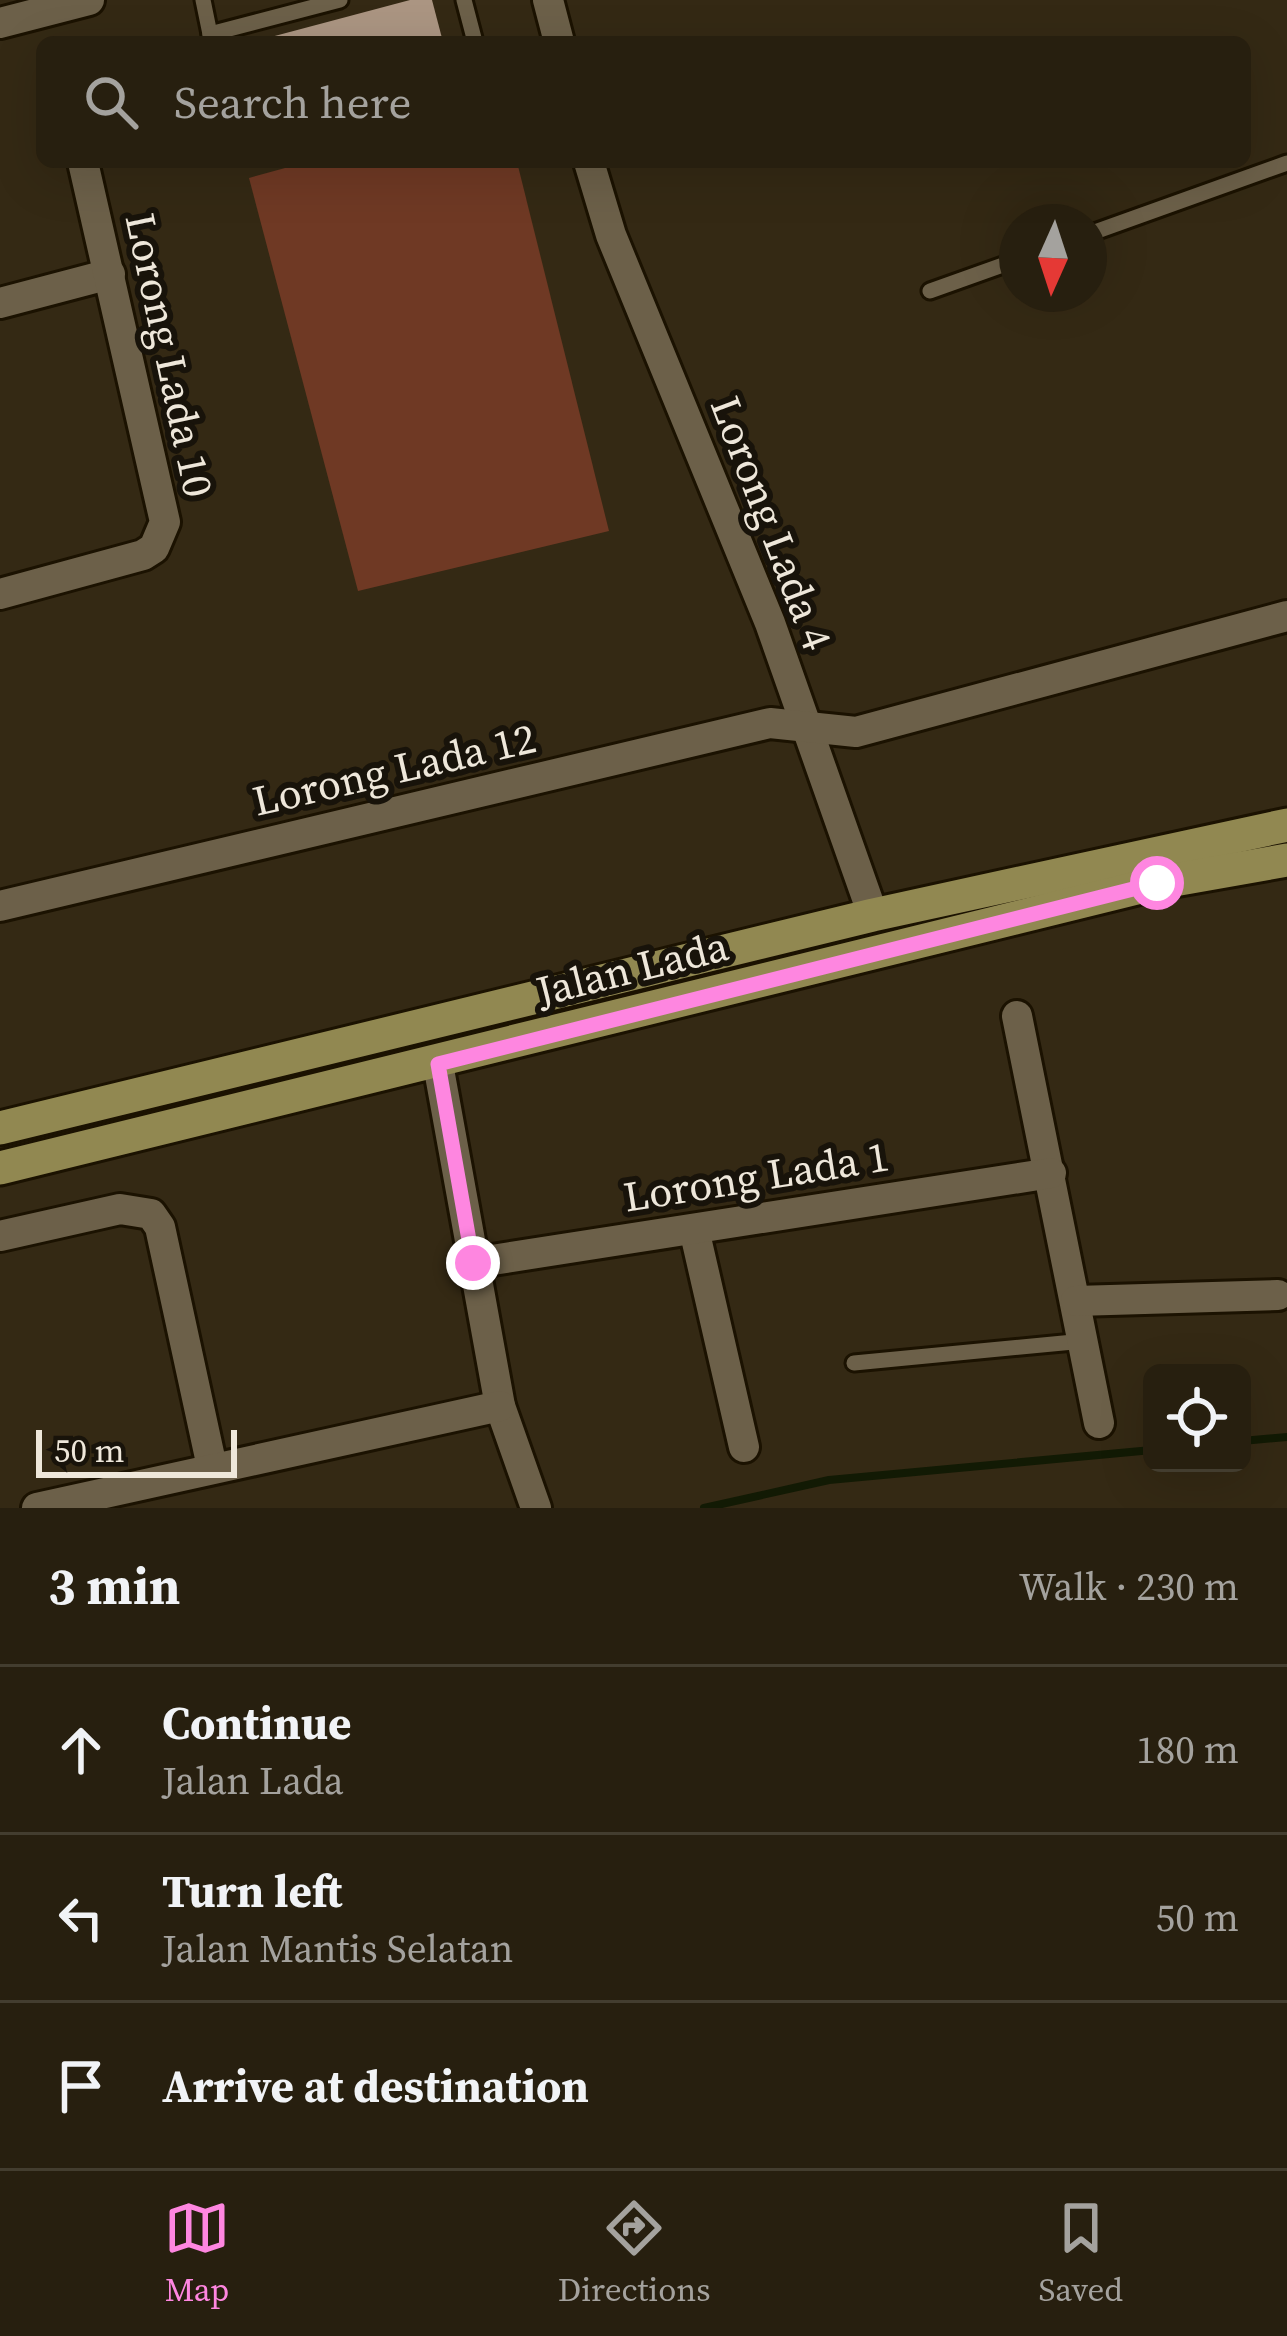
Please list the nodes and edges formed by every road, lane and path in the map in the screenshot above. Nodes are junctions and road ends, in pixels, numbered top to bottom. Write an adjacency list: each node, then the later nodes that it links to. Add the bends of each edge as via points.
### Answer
1 (89, 0): 7 (street)
2 (202, 0): 8 (lane)
3 (340, 0): 9 (lane)
4 (464, 0): 10 (lane)
5 (548, 0): 11 (street)
6 (0, 23): 7 (street)
7 (43, 27)
8 (211, 36)
9 (218, 36)
10 (473, 36)
11 (557, 36)
12 (1287, 163): 15 (lane)
13 (84, 168): 17 (street, Lorong Lada 10)
14 (591, 168): 22 (street, Lorong Lada 4)
15 (1107, 228)
16 (999, 266): 18 (lane)
17 (110, 274): 19 (street); 20 (street, Lorong Lada 10, via 164,508 161,537 143,555)
18 (930, 291)
19 (0, 303)
20 (0, 594)
21 (1287, 616): 22 (street, Lorong Lada 12, via 856,732)
22 (808, 729): 25 (street, Lorong Lada 12, via 770,723); 26 (street, Lorong Lada 4)
23 (1287, 825): 26 (main road, Jalan Lada)
24 (1287, 860): 29 (main road, Jalan Lada, via 1157,883)
25 (0, 906)
26 (873, 915): 28 (main road, Jalan Lada)
27 (1017, 1016): 32 (street)
28 (335, 1051): 29 (main road, via 424,1047); 30 (main road, Jalan Lada)
29 (438, 1064): 31 (main road, Jalan Lada); 35 (street)
30 (0, 1128)
31 (0, 1168)
32 (1051, 1173): 33 (street, Lorong Lada 1); 37 (street)
33 (694, 1228): 35 (street, Lorong Lada 1); 42 (street)
34 (0, 1236): 43 (street, via 120,1209 151,1214)
35 (473, 1263): 40 (street)
36 (1278, 1295): 37 (street)
37 (1076, 1301): 38 (street)
38 (1084, 1341): 39 (lane); 41 (street)
39 (854, 1363)
40 (500, 1406): 43 (street); 45 (street)
41 (1099, 1423)
42 (744, 1447)
43 (212, 1467): 44 (street)
44 (37, 1508)
45 (536, 1508)

